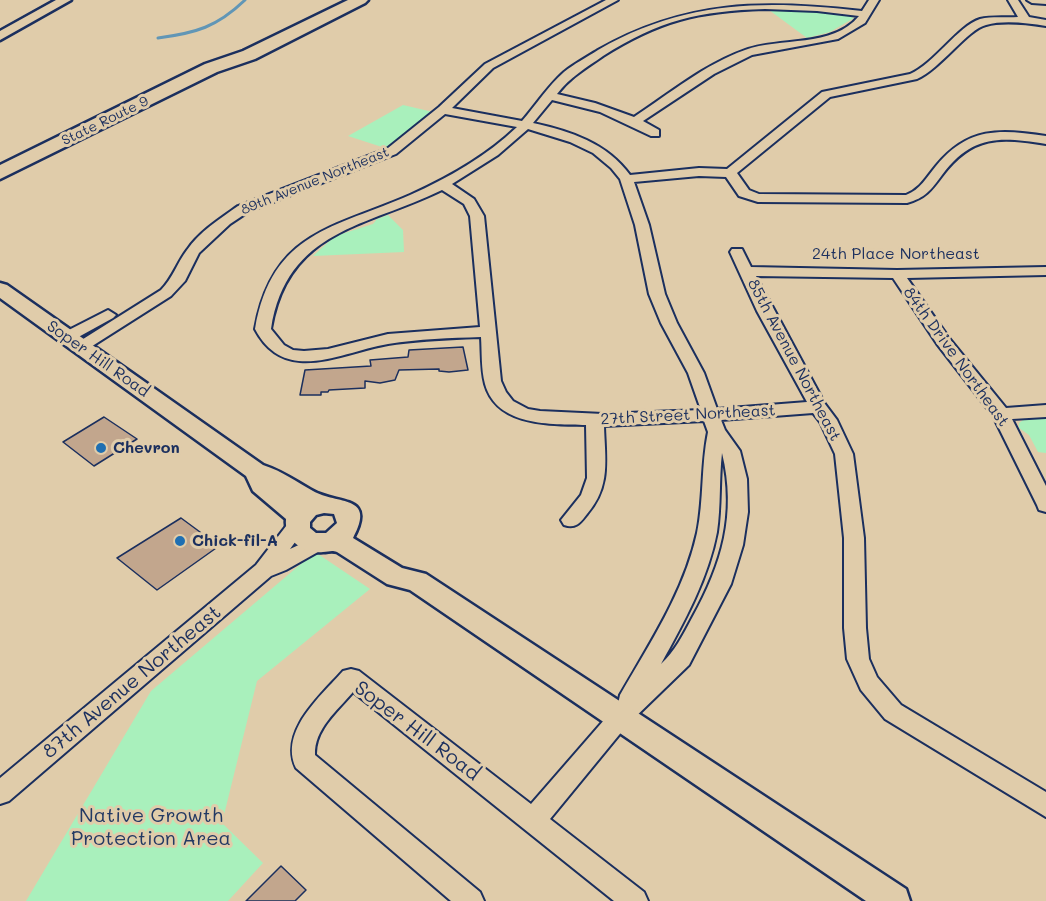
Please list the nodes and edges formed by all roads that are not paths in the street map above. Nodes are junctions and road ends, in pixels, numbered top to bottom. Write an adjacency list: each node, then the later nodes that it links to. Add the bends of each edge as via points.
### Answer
1 (65, 0): 12 (street)
2 (342, 0): 13 (main road, State Route 9, via 235,52)
3 (360, 0): 13 (main road, State Route 9, via 249,55)
4 (613, 0): 15 (street, 89th Avenue Northeast, via 489,66)
5 (874, 0): 9 (street)
6 (1013, 0): 10 (street)
7 (1032, 0): 8 (street)
8 (1046, 1)
9 (865, 14): 14 (street, via 746,6 669,18 634,34 566,76); 16 (street, via 861,21 834,37 749,52 730,60)
10 (1024, 20): 11 (street); 21 (street, via 982,22 926,71 913,77 826,94)
11 (1046, 23)
12 (0, 36)
13 (211, 68): 20 (main road, State Route 9)
14 (551, 96): 16 (street); 17 (street)
15 (443, 110): 17 (street); 30 (street, 89th Avenue Northeast, via 392,151 243,208 193,251 178,281 166,293)
16 (636, 121): 18 (street)
17 (525, 124): 22 (street, via 597,150); 23 (street, via 504,144)
18 (655, 133)
19 (1046, 140): 21 (street, via 1008,134 971,140 955,151 921,195 907,200 758,198 744,193)
20 (0, 173)
21 (730, 173): 22 (street)
22 (626, 179): 35 (street, via 642,225 657,294 696,374)
23 (441, 183): 29 (street, via 469,202 477,216); 29 (street, via 416,198 351,221 311,243 282,274 262,329 276,347 292,355 314,355 386,339)
24 (737, 252): 25 (street, 85th Avenue Northeast)
25 (746, 271): 27 (street, 24th Place Northeast); 31 (street, 85th Avenue Northeast)
26 (1046, 271): 27 (street, 24th Place Northeast)
27 (897, 274): 33 (street, 84th Drive Northeast, via 943,341)
28 (0, 289): 30 (street, Soper Hill Road)
29 (489, 332): 34 (street, 27th Street Northeast, via 496,393 506,405 523,414)
30 (74, 341): 36 (street, Soper Hill Road)
31 (818, 407): 35 (street, 27th Street Northeast); 47 (street, 85th Avenue Northeast, via 844,454 854,538 858,659 869,683 893,712)
32 (1046, 411): 33 (street)
33 (1001, 414): 38 (street, 84th Drive Northeast)
34 (595, 421): 35 (street, 27th Street Northeast, via 676,419); 39 (street, via 596,478 590,498)
35 (714, 423): 45 (street, via 712,494 706,534 682,606); 45 (street, via 731,451 738,479 733,545 721,584 681,659)
36 (255, 471): 37 (street, via 275,477); 41 (street, via 261,485)
37 (324, 504): 40 (street, via 340,506); 41 (street, via 308,509)
38 (1046, 505)
39 (572, 520)
40 (350, 521): 42 (street, via 344,534); 44 (street, via 367,540 407,566)
41 (298, 522): 42 (street, via 303,538); 43 (street, via 291,536 269,557)
42 (324, 542): 43 (street, via 282,566); 44 (street, via 345,544 396,577)
43 (264, 570): 46 (street, 87th Avenue Northeast)
44 (417, 581): 45 (street)
45 (620, 717): 48 (street); 51 (street)
46 (0, 793)
47 (1046, 805)
48 (533, 820): 49 (street, Soper Hill Road, via 351,678 312,724 303,742 304,760); 50 (street, Soper Hill Road)
49 (471, 901)
50 (635, 901)
51 (894, 901)

